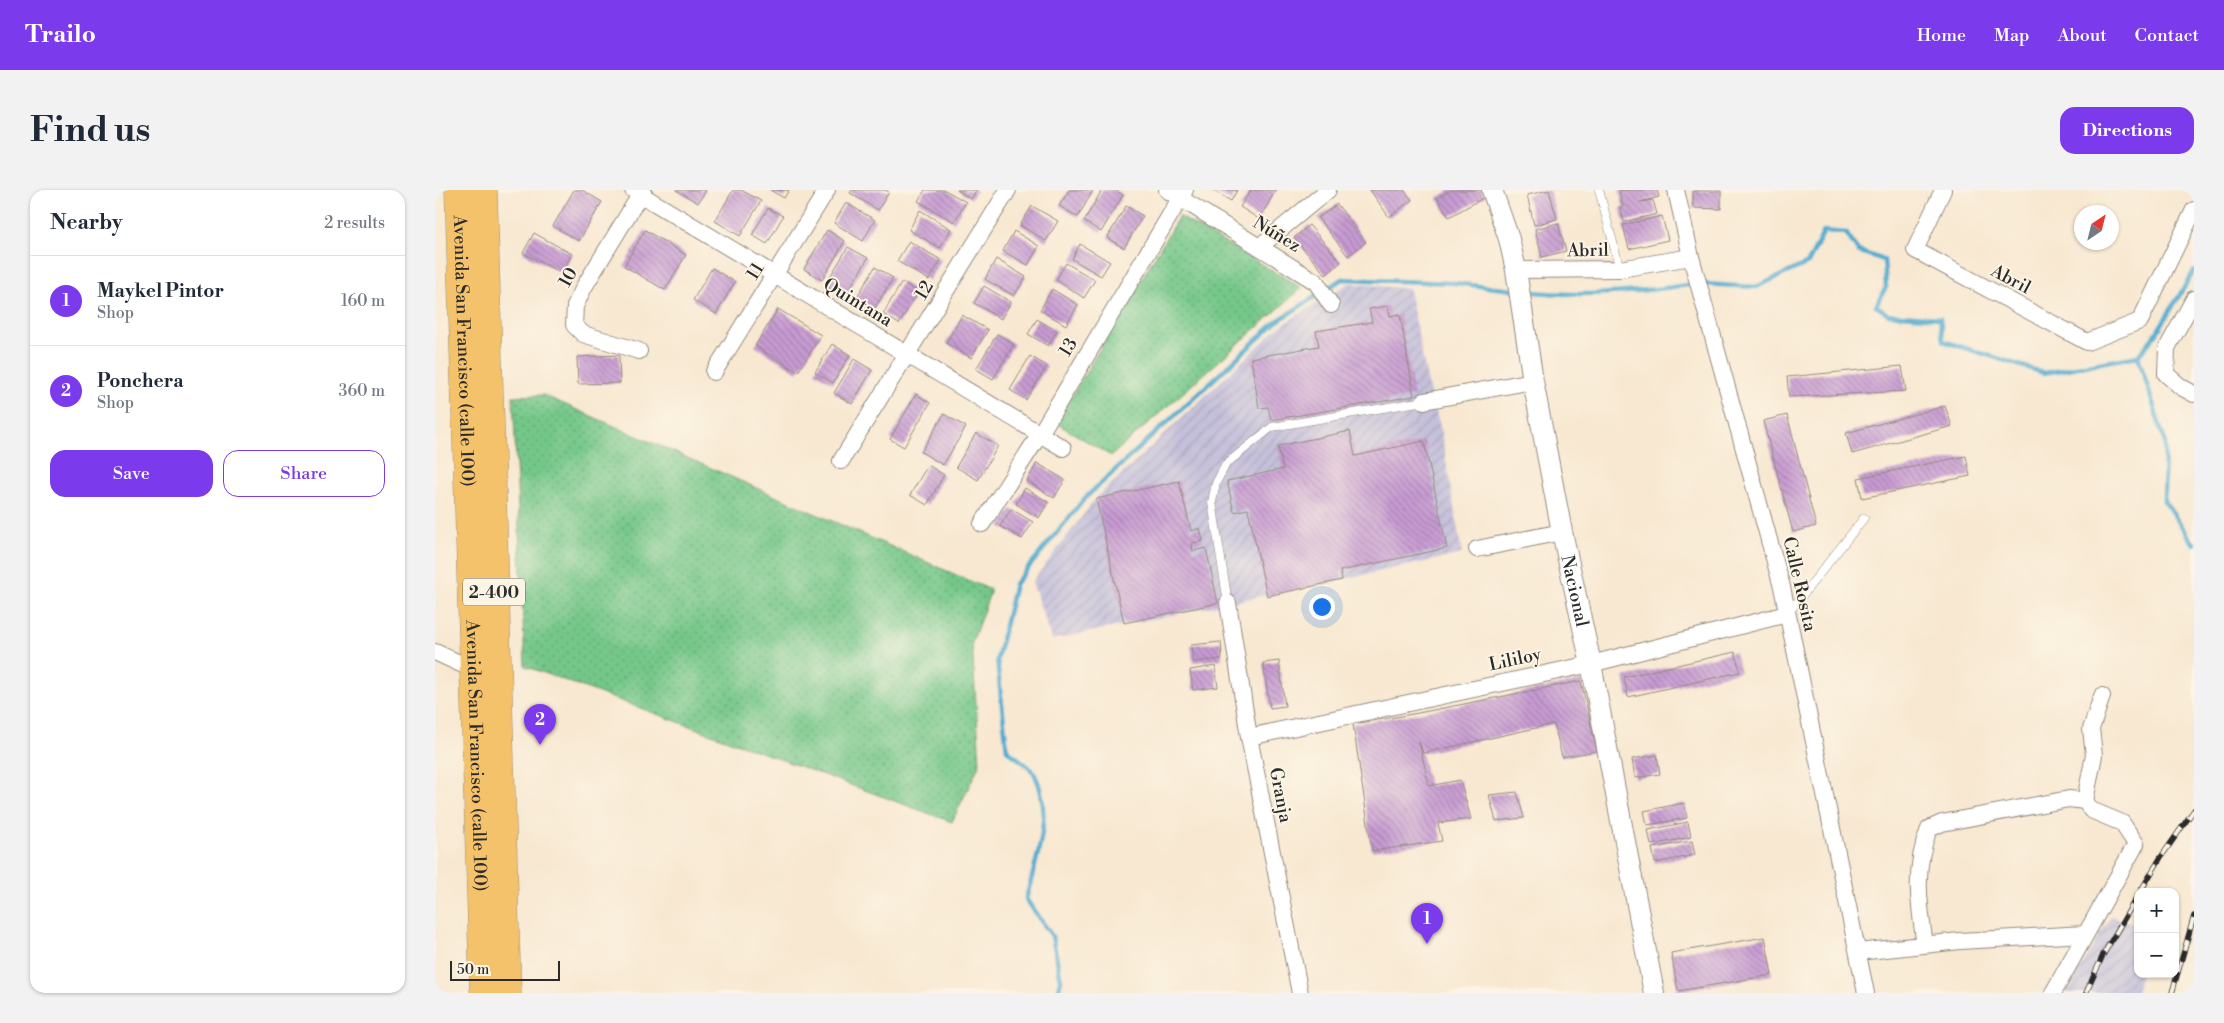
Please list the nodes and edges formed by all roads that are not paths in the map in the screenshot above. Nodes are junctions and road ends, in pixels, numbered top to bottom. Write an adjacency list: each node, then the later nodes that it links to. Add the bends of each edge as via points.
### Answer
1 (459, 190): 37 (highway, Avenida San Francisco (calle 100) / 2-400)
2 (483, 190): 45 (highway, Avenida San Francisco (calle 100) / 2-400)
3 (827, 190): 17 (street, 11)
4 (1008, 190): 21 (street, 12)
5 (1328, 190): 13 (street)
6 (1492, 190): 16 (street, Nacional)
7 (1599, 190): 15 (lane)
8 (1676, 190): 14 (street, Calle Rosita)
9 (1943, 190): 12 (street, Abril, via 1915,250 2087,342 2140,321)
10 (639, 191): 17 (street, Quintana); 20 (street, 10, via 584,287 575,306 574,325 583,334)
11 (1178, 193): 13 (street, Núñez); 26 (street, 13)
12 (2194, 210)
13 (1259, 247): 19 (street, Núñez, via 1316,282)
14 (1691, 256): 15 (street, Abril); 34 (street, Calle Rosita)
15 (1620, 269): 16 (street, Abril)
16 (1517, 275): 23 (street, Nacional)
17 (775, 276): 21 (street, Quintana); 22 (street, 11)
18 (2194, 299): 24 (street, via 2167,348 2166,374 2181,388)
19 (1331, 305)
20 (639, 351)
21 (908, 355): 26 (street, Quintana); 28 (street, 12)
22 (713, 372)
23 (1533, 382): 25 (street); 31 (street, Nacional)
24 (2194, 394)
25 (1424, 401): 33 (lane, via 1272,427 1226,464 1211,502)
26 (1040, 434): 27 (street, Quintana); 30 (street, 13)
27 (1063, 448)
28 (841, 461)
29 (1864, 518): 34 (lane)
30 (982, 524)
31 (1562, 532): 32 (street); 36 (street, Nacional)
32 (1477, 549)
33 (1228, 603): 39 (street, Granja)
34 (1787, 614): 36 (street, Lililoy); 43 (street, Calle Rosita)
35 (435, 652): 37 (street)
36 (1591, 664): 39 (street, Lililoy); 47 (street, Nacional)
37 (474, 670): 44 (highway, Avenida San Francisco (calle 100) / 2-400)
38 (2103, 696): 40 (street, via 2091,729 2094,755)
39 (1249, 737): 46 (street, Granja)
40 (2085, 801): 41 (street, via 2091,810 2122,823 2136,844); 42 (street, via 2069,799 1942,823 1929,829 1923,844 1917,892)
41 (2085, 934): 42 (street); 49 (street)
42 (1925, 945): 43 (street)
43 (1858, 952): 48 (street, Calle Rosita)
44 (484, 993)
45 (507, 993)
46 (1301, 993)
47 (1654, 993)
48 (1866, 993)
49 (2053, 993)

